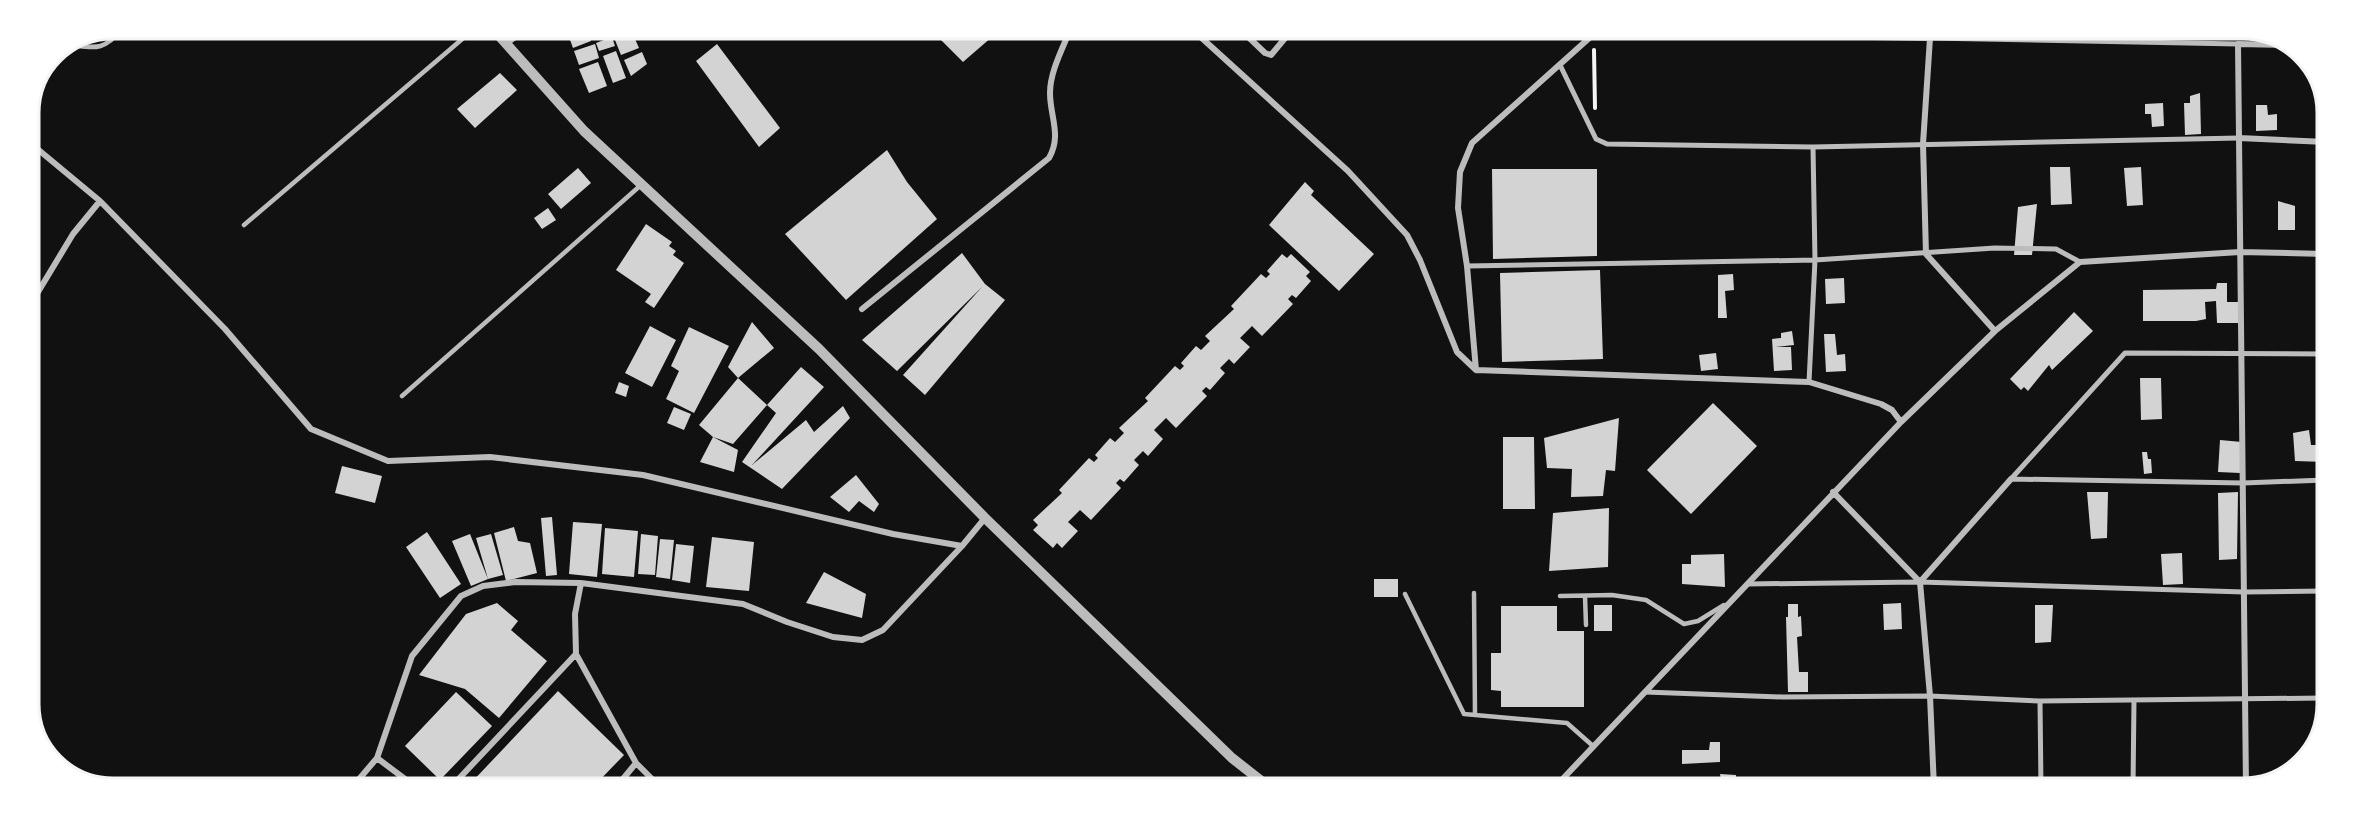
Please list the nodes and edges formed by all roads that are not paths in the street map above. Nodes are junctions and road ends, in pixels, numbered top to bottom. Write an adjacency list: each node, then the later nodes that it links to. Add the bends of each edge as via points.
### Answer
1 (113, 39): 16 (lane, via 106,46)
2 (462, 39): 25 (lane)
3 (501, 39): 14 (street)
4 (514, 39): 14 (lane)
5 (1066, 39): 33 (street, via 1050,93 1056,132 1049,158)
6 (1203, 39): 37 (street, via 1348,171 1407,235 1457,351)
7 (1250, 39): 8 (street, via 1271,55)
8 (1284, 39)
9 (1587, 39): 17 (street)
10 (1930, 39): 20 (street)
11 (2028, 39): 12 (street)
12 (2102, 42): 13 (street)
13 (2238, 44): 15 (street); 18 (street)
14 (506, 45): 23 (street, via 584,131)
15 (2271, 45)
16 (82, 46)
17 (1560, 64): 21 (street, via 1596,139 1606,144); 31 (street, via 1472,143 1460,172 1458,208)
18 (2238, 138): 19 (street); 20 (street); 26 (street)
19 (2317, 142)
20 (1923, 144): 21 (street); 28 (street)
21 (1813, 147): 29 (street)
22 (39, 150): 24 (street)
23 (642, 185): 39 (lane); 45 (street, via 819,349)
24 (100, 201): 32 (street, via 73,234); 46 (street, via 225,329 311,429 388,461 490,458 642,475 893,534)
25 (244, 225)
26 (2240, 252): 27 (street); 30 (street); 35 (street)
27 (2317, 254)
28 (1926, 255): 29 (street); 30 (street, via 1995,248 2056,249); 34 (street)
29 (1815, 260): 31 (street); 38 (street)
30 (2080, 262): 34 (street)
31 (1467, 266): 37 (street)
32 (39, 290)
33 (862, 309)
34 (1995, 331): 40 (street)
35 (2241, 353): 36 (street); 41 (street, via 2125,353); 43 (street)
36 (2317, 354)
37 (1476, 370): 38 (street)
38 (1809, 382): 40 (street, via 1881,404)
39 (402, 396)
40 (1901, 422): 44 (street)
41 (2011, 479): 43 (street); 47 (street)
42 (2317, 480): 43 (street)
43 (2242, 483): 51 (street)
44 (1833, 492): 47 (street); 49 (street)
45 (986, 518): 46 (street); 74 (street, via 1232,758)
46 (962, 546): 48 (street, via 883,630 862,640 833,637 743,604)
47 (1920, 582): 49 (street); 51 (street); 60 (street)
48 (581, 583): 58 (street, via 575,614); 67 (street, via 515,582 483,586 461,596 412,656)
49 (1746, 584): 56 (street)
50 (2317, 591): 51 (street)
51 (2244, 592): 62 (street)
52 (1474, 593): 65 (lane)
53 (1405, 594): 65 (lane, via 1464,714)
54 (1560, 596): 55 (lane)
55 (1585, 596): 56 (lane, via 1646,600 1684,624 1714,613); 57 (lane)
56 (1731, 600): 59 (street)
57 (1586, 626)
58 (576, 654): 68 (street); 71 (street)
59 (1645, 692): 60 (street, via 1782,697); 66 (street)
60 (1930, 696): 63 (street); 76 (street)
61 (2317, 698): 62 (street)
62 (2245, 699): 64 (street); 79 (street)
63 (2040, 700): 64 (street); 77 (street)
64 (2134, 700): 78 (street)
65 (1475, 715): 66 (lane, via 1566,723)
66 (1593, 746): 75 (street)
67 (377, 758): 69 (street); 70 (street)
68 (636, 763): 72 (street); 73 (street)
69 (360, 778)
70 (404, 778)
71 (460, 778)
72 (624, 778)
73 (651, 778)
74 (1258, 778)
75 (1564, 778)
76 (1934, 778)
77 (2040, 778)
78 (2133, 778)
79 (2246, 778)

